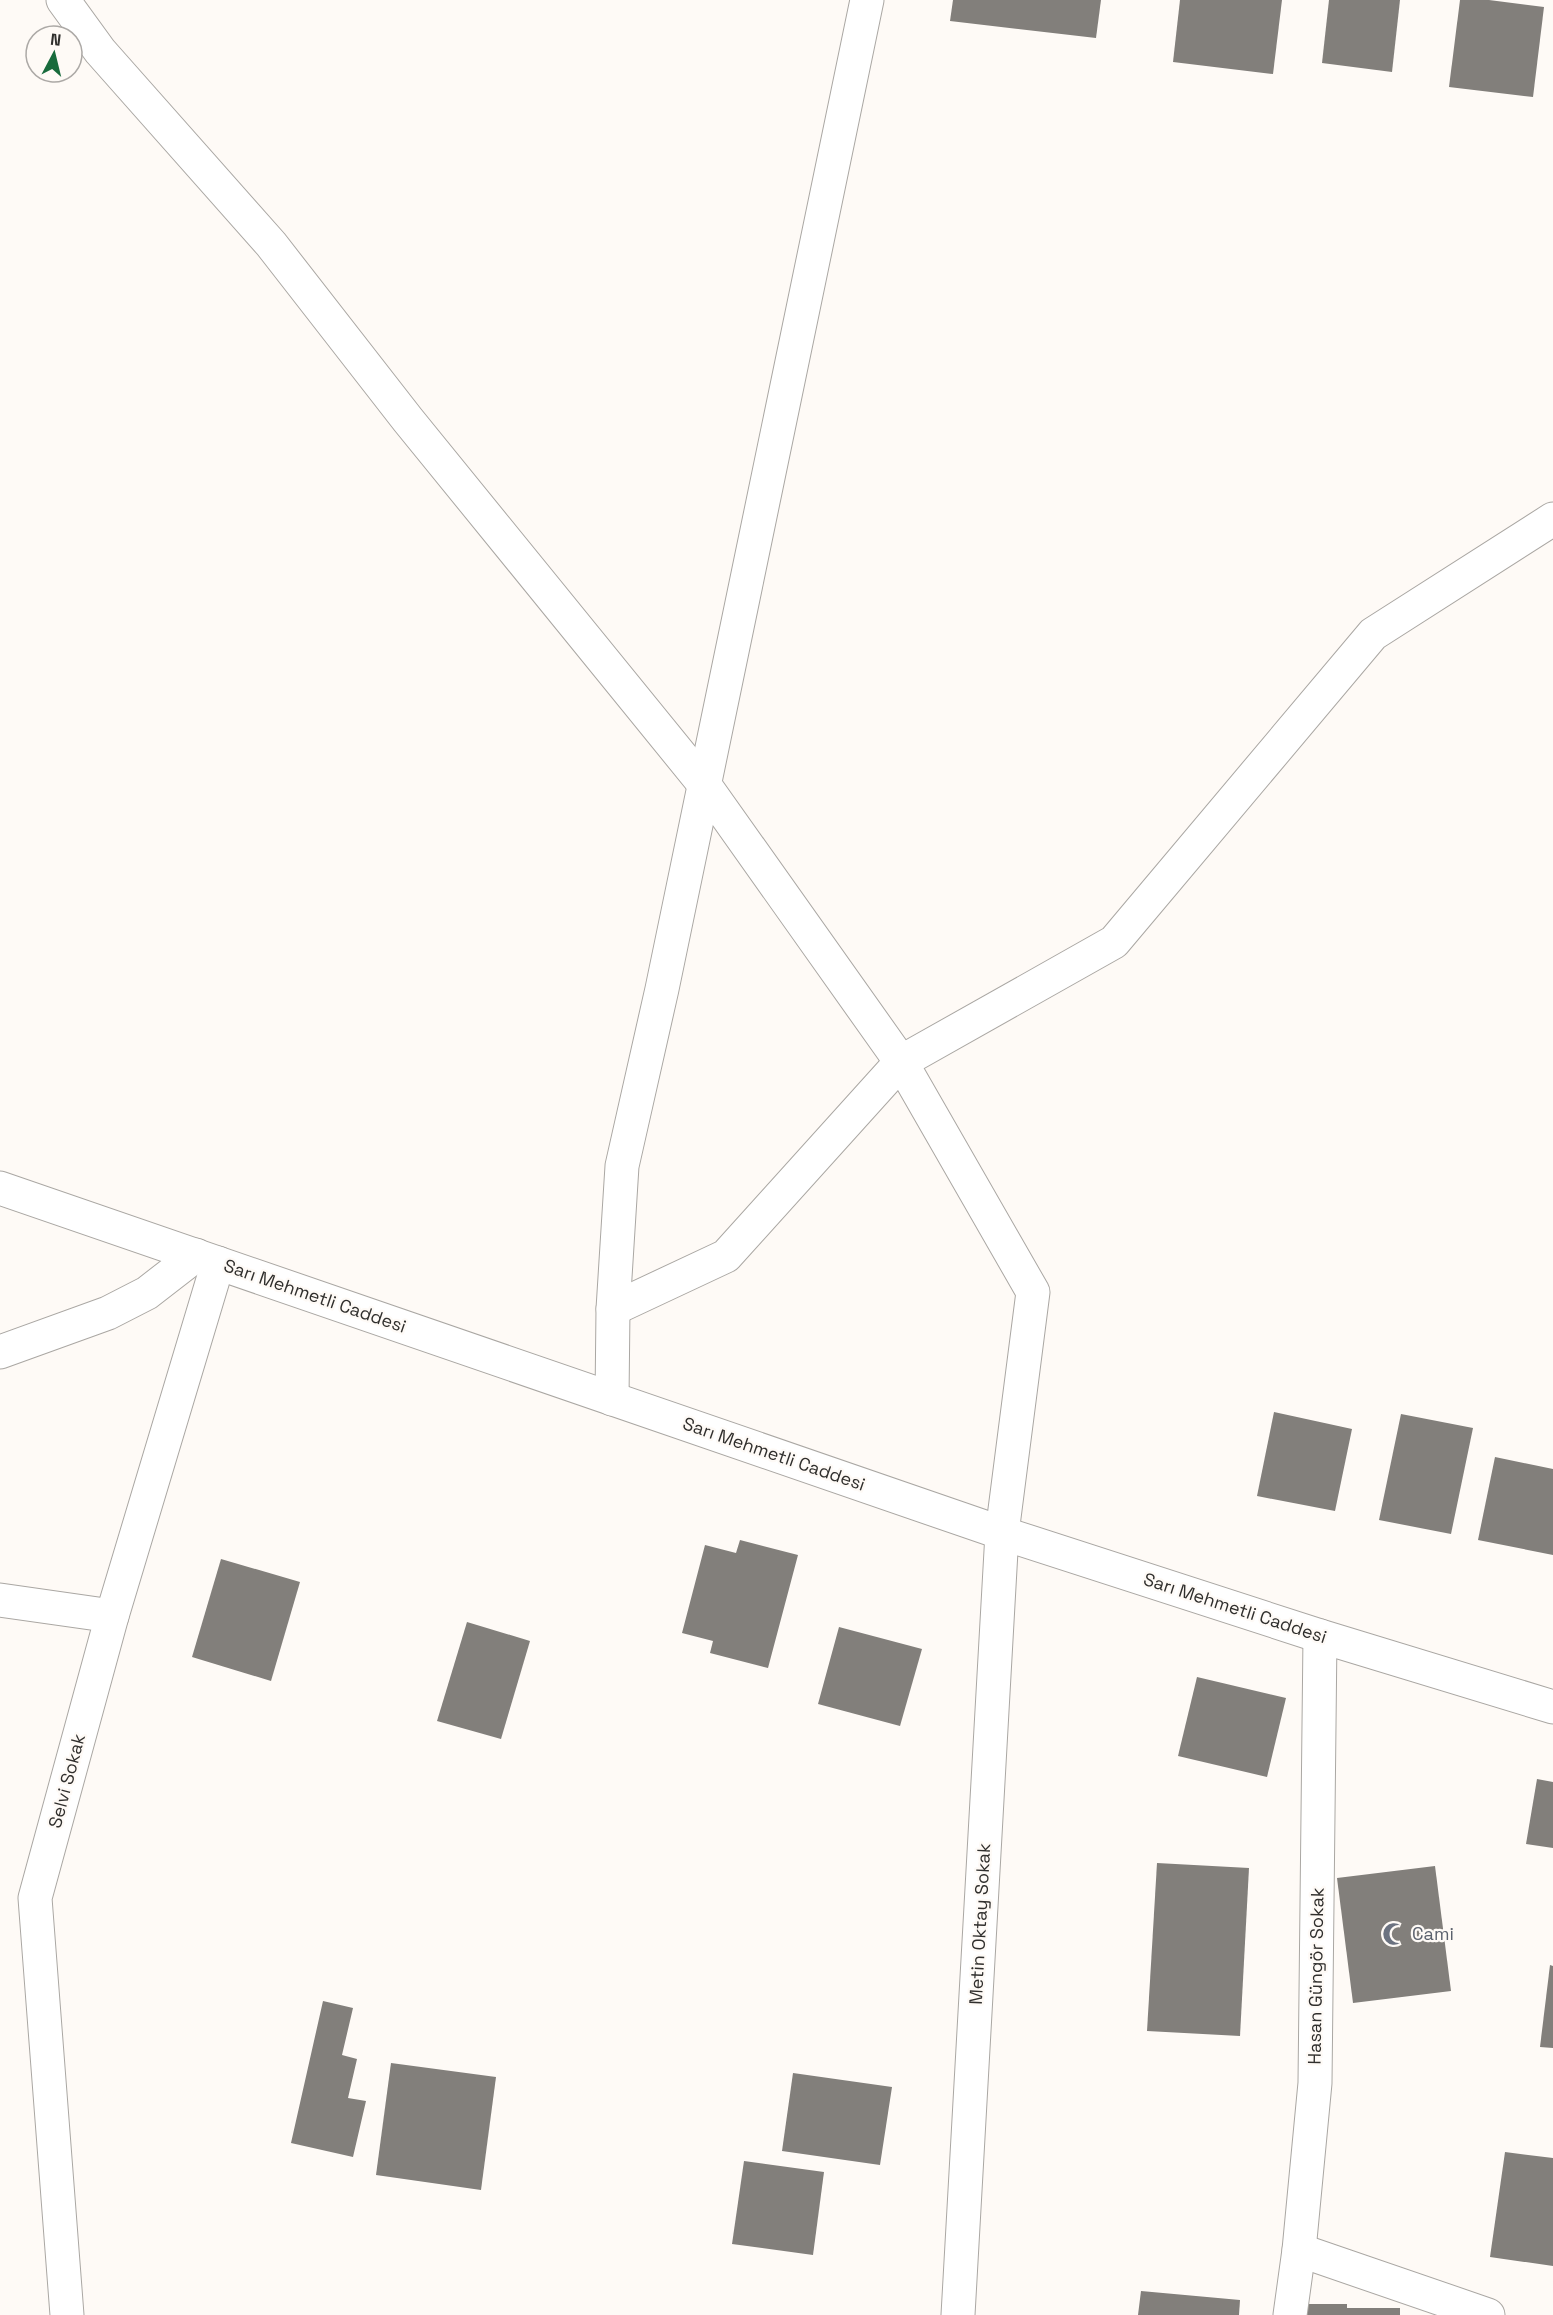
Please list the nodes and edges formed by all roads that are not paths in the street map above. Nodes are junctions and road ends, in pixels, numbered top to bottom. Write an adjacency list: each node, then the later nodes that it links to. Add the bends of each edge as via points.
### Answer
1 (63, 0): 4 (street, Metin Oktay Sokak, via 100,51 271,244 408,420)
2 (867, 0): 4 (street)
3 (1553, 519): 5 (street, via 1373,634 1114,942)
4 (704, 784): 5 (street, Metin Oktay Sokak); 8 (street, via 622,1166)
5 (901, 1062): 8 (street, via 726,1256); 11 (street, Metin Oktay Sokak, via 1033,1292)
6 (0, 1188): 7 (street, Sarı Mehmetli Caddesi)
7 (207, 1259): 9 (street, via 108,1313); 10 (street, Sarı Mehmetli Caddesi); 13 (street, Selvi Sokak)
8 (613, 1309): 10 (street)
9 (0, 1352)
10 (612, 1399): 11 (street, Sarı Mehmetli Caddesi)
11 (1002, 1533): 14 (street, Sarı Mehmetli Caddesi); 18 (street, Metin Oktay Sokak)
12 (0, 1600): 13 (street)
13 (111, 1616): 17 (street, Selvi Sokak, via 35,1898)
14 (1320, 1636): 15 (street, Sarı Mehmetli Caddesi); 16 (street, Hasan Güngör Sokak, via 1314,2083)
15 (1553, 1707)
16 (1299, 2250): 19 (street, Hasan Güngör Sokak); 20 (street)
17 (67, 2315)
18 (958, 2315)
19 (1290, 2315)
20 (1488, 2315)

